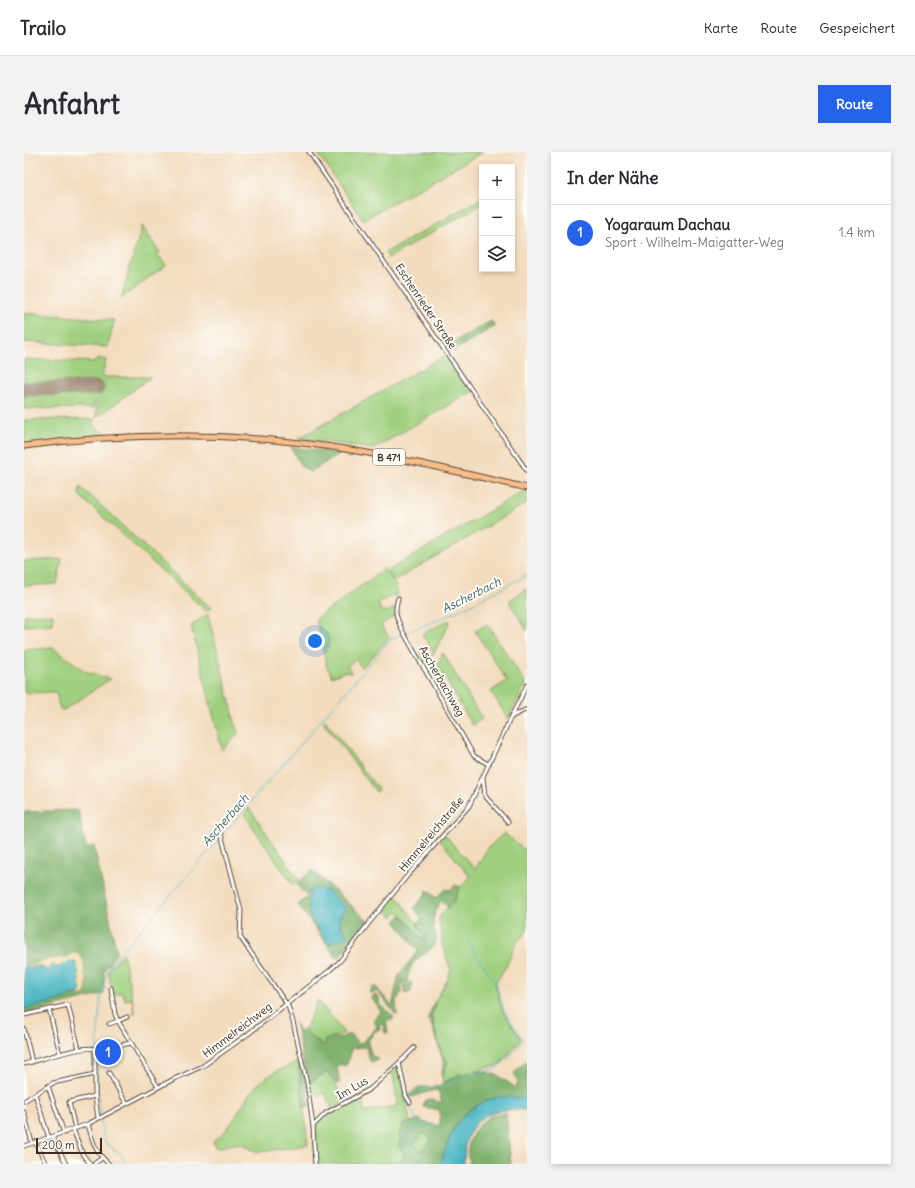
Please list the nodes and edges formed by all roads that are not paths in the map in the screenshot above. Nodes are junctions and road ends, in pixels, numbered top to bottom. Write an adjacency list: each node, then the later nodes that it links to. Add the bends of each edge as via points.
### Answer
1 (309, 152): 3 (street, Eschenrieder Straße)
2 (24, 446): 4 (highway, B 471, via 132,437 248,439 363,452)
3 (527, 471)
4 (527, 488)
5 (398, 598): 9 (street, Ascherbachweg, via 395,616 404,633 474,756)
6 (527, 685): 8 (street, Himmelreichstraße)
7 (527, 709): 8 (street)
8 (510, 717): 9 (street, Himmelreichstraße)
9 (488, 764): 10 (street, Himmelreichstraße)
10 (483, 778): 11 (street, via 485,796); 13 (street, Himmelreichstraße, via 469,806)
11 (508, 822)
12 (221, 835): 15 (street, via 241,910 240,937)
13 (369, 923): 15 (street, Himmelreichweg, via 340,961)
14 (111, 988): 19 (street)
15 (287, 1004): 33 (street, Himmelreichweg, via 201,1068); 42 (street, via 307,1083)
16 (48, 1009): 17 (street); 24 (street, via 68,1005); 26 (street)
17 (24, 1016)
18 (127, 1017): 19 (street)
19 (118, 1021): 20 (street); 22 (street)
20 (109, 1024)
21 (24, 1029): 27 (street)
22 (131, 1043): 25 (street); 33 (street)
23 (414, 1048): 28 (street, Im Lus)
24 (79, 1049): 26 (street); 31 (street, via 96,1049)
25 (102, 1049)
26 (60, 1054): 27 (street)
27 (32, 1062): 29 (street)
28 (399, 1063): 37 (street, via 406,1096); 42 (street, Im Lus, via 370,1090 326,1113)
29 (24, 1064)
30 (109, 1073): 38 (street)
31 (95, 1074): 32 (street); 35 (street)
32 (48, 1086): 34 (street); 44 (street)
33 (158, 1087): 38 (street, Himmelreichweg)
34 (35, 1094): 36 (street); 45 (street)
35 (95, 1096): 40 (street); 43 (street, via 69,1102)
36 (24, 1101)
37 (410, 1102)
38 (126, 1103): 40 (street, Himmelreichweg)
39 (24, 1112): 46 (street)
40 (100, 1117): 41 (street, Himmelreichweg)
41 (88, 1124): 43 (street, Himmelreichweg); 48 (street, via 93,1144)
42 (313, 1126): 54 (street)
43 (74, 1129): 44 (street, Himmelreichweg); 51 (street, via 83,1155)
44 (64, 1133): 45 (street, Himmelreichweg)
45 (51, 1137): 46 (street, Himmelreichweg); 50 (street)
46 (34, 1143): 47 (street, Himmelreichweg); 49 (street)
47 (24, 1146)
48 (102, 1158): 52 (street); 53 (street)
49 (46, 1164)
50 (66, 1164)
51 (90, 1164)
52 (94, 1164)
53 (109, 1164)
54 (315, 1164)

